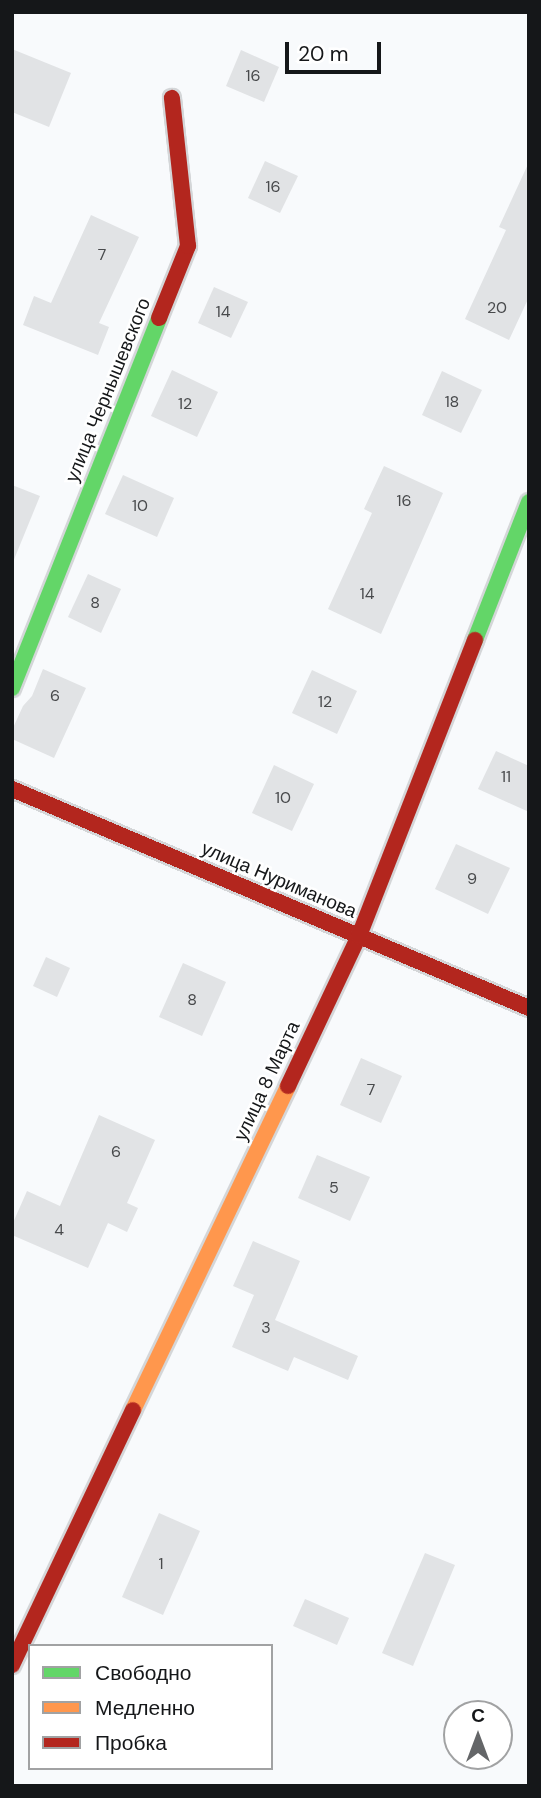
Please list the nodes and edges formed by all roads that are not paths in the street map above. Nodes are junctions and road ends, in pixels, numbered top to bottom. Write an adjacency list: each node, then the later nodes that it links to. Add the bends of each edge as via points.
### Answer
1 (172, 98): 3 (street, улица Чернышевского, via 188,246)
2 (529, 502): 5 (street, улица 8 Марта)
3 (12, 688)
4 (12, 789): 5 (street, улица Нуриманова)
5 (359, 936): 6 (street, улица Нуриманова); 7 (street, улица 8 Марта)
6 (529, 1008)
7 (12, 1665)

